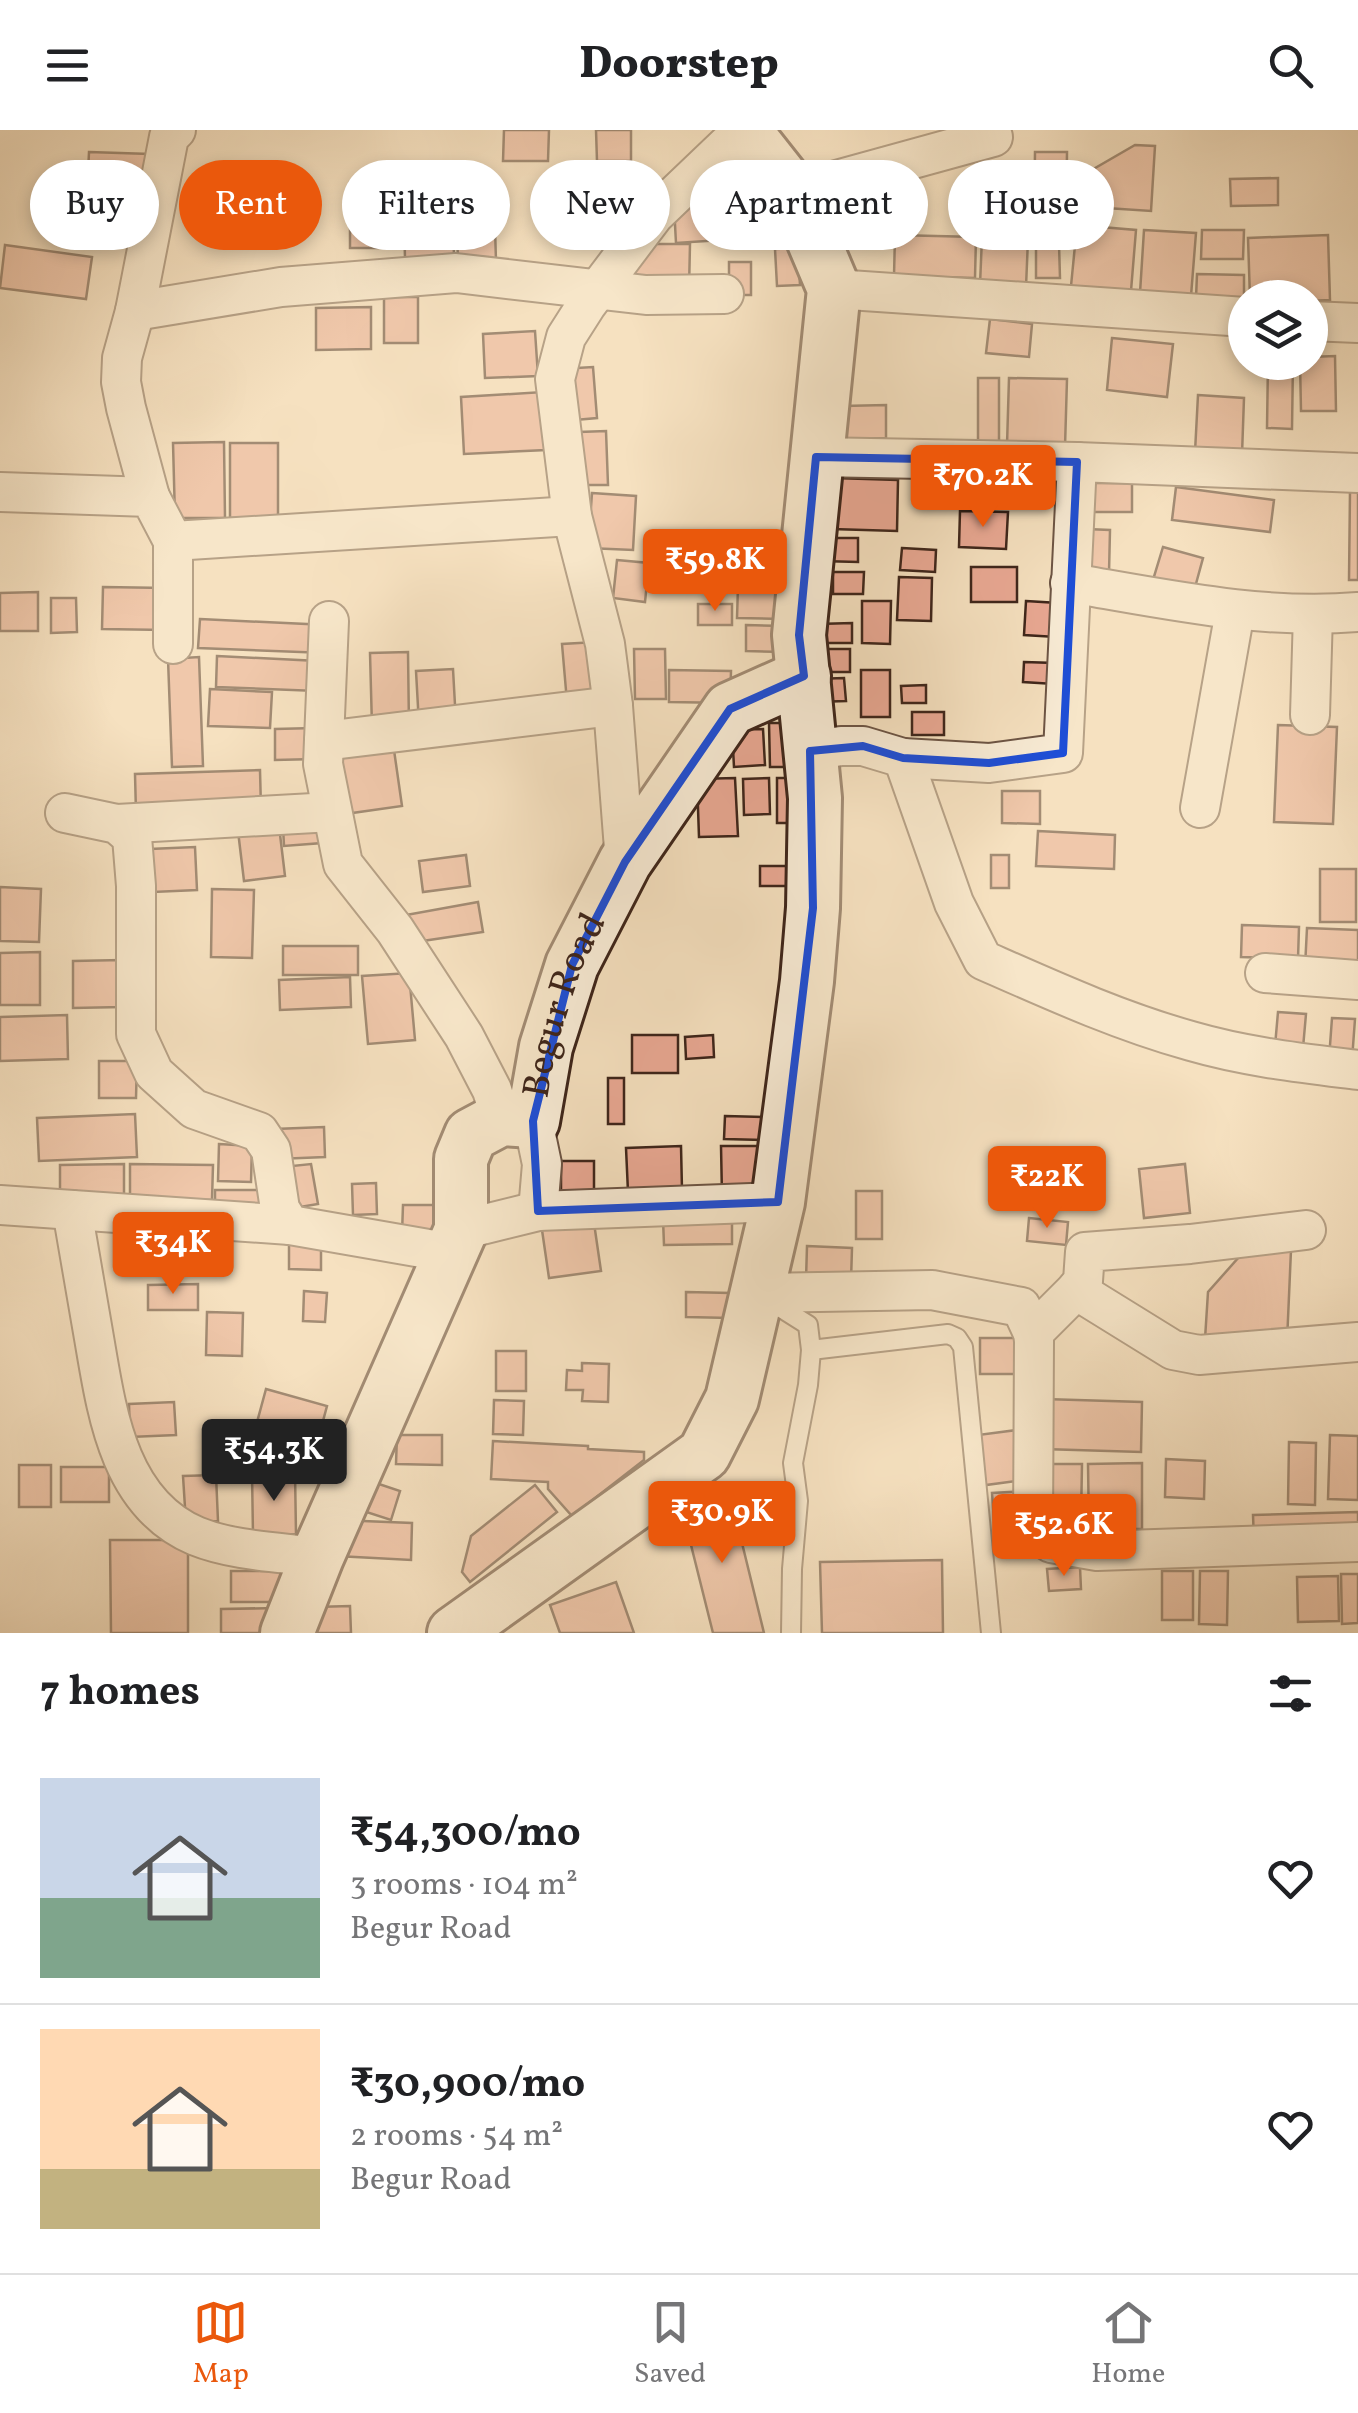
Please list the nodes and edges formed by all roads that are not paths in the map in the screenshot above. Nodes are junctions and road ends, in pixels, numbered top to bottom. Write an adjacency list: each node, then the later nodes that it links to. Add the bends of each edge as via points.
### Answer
1 (176, 130): 10 (street, via 169,137)
2 (744, 130): 4 (main road); 8 (street, via 654,215)
3 (993, 136): 5 (street)
4 (768, 160)
5 (908, 160)
6 (818, 250): 7 (main road)
7 (834, 289): 11 (street); 14 (main road)
8 (598, 290): 9 (street); 10 (street, via 456,273 281,286); 19 (street, via 566,336 555,379)
9 (724, 294)
10 (135, 311): 18 (street, via 121,382)
11 (1228, 316)
12 (1328, 322): 13 (street)
13 (1358, 323)
14 (816, 457): 15 (street); 27 (main road, via 799,635)
15 (1077, 462): 16 (street); 21 (street)
16 (1358, 474)
17 (0, 492): 18 (street)
18 (150, 496): 20 (street)
19 (572, 516): 20 (street); 28 (street)
20 (173, 541): 26 (street)
21 (1070, 583): 22 (street); 32 (street, via 1063,753 989,763)
22 (1236, 611): 24 (street); 33 (street)
23 (1358, 612): 24 (street)
24 (1312, 614): 29 (street)
25 (329, 621): 30 (street)
26 (174, 644)
27 (804, 676): 31 (main road); 37 (main road, Begur Road, via 730,708)
28 (614, 706): 30 (street); 37 (street)
29 (1310, 715)
30 (324, 741): 34 (street)
31 (810, 751): 32 (street, via 864,746); 42 (main road, via 813,908)
32 (903, 758): 40 (street, via 954,903 983,960 1190,1041 1258,1058)
33 (1200, 808)
34 (332, 812): 36 (street); 41 (street, via 343,864 395,930)
35 (65, 813): 36 (street)
36 (117, 824): 46 (street, via 132,837 136,1034 154,1073 194,1108 259,1132 271,1150 280,1208)
37 (625, 862): 41 (main road, Begur Road, via 572,965)
38 (1265, 972): 39 (street)
39 (1358, 980)
40 (1358, 1070)
41 (517, 1120): 45 (street, via 542,1164); 48 (main road, Begur Road, via 471,1135 461,1158)
42 (778, 1202): 45 (street); 50 (main road)
43 (0, 1205): 44 (street)
44 (72, 1210): 46 (street); 55 (street, via 106,1408 121,1456 146,1499 196,1536)
45 (538, 1211): 48 (street)
46 (290, 1225): 48 (street)
47 (1306, 1230): 49 (street, via 1085,1252)
48 (456, 1241): 55 (main road, Begur Road)
49 (1076, 1290): 51 (street); 52 (street, via 1183,1353)
50 (756, 1294): 51 (street, via 932,1290 1021,1307); 53 (lane, via 808,1325); 57 (main road, via 732,1399 704,1454)
51 (1032, 1332): 54 (street, via 1032,1530 1051,1543 1097,1551)
52 (1358, 1342)
53 (811, 1350): 58 (lane, via 793,1463 798,1501); 59 (lane, via 957,1338)
54 (1358, 1542)
55 (317, 1557): 56 (main road, Begur Road)
56 (287, 1633)
57 (454, 1633)
58 (790, 1633)
59 (991, 1633)

